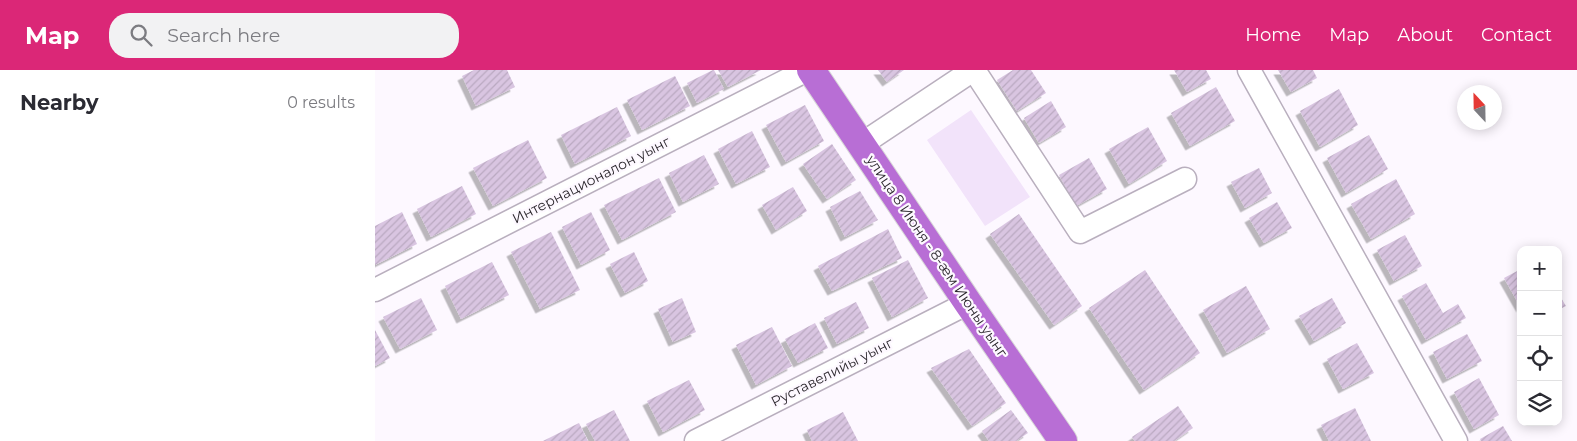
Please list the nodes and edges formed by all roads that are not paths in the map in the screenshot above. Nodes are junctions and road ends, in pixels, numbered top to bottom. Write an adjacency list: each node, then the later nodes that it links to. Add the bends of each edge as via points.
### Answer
1 (807, 70): 7 (street, Интернационалон уынг)
2 (811, 70): 5 (highway, улица 8 Июня - 8-ӕм Июны уынг)
3 (973, 70): 5 (street); 6 (street, via 1080,232)
4 (1249, 70): 11 (street)
5 (862, 144): 8 (highway, улица 8 Июня - 8-ӕм Июны уынг)
6 (1185, 179)
7 (375, 290)
8 (967, 303): 9 (street, Руставелийы уынг); 10 (highway, улица 8 Июня - 8-ӕм Июны уынг)
9 (696, 441)
10 (1063, 441)
11 (1456, 441)

